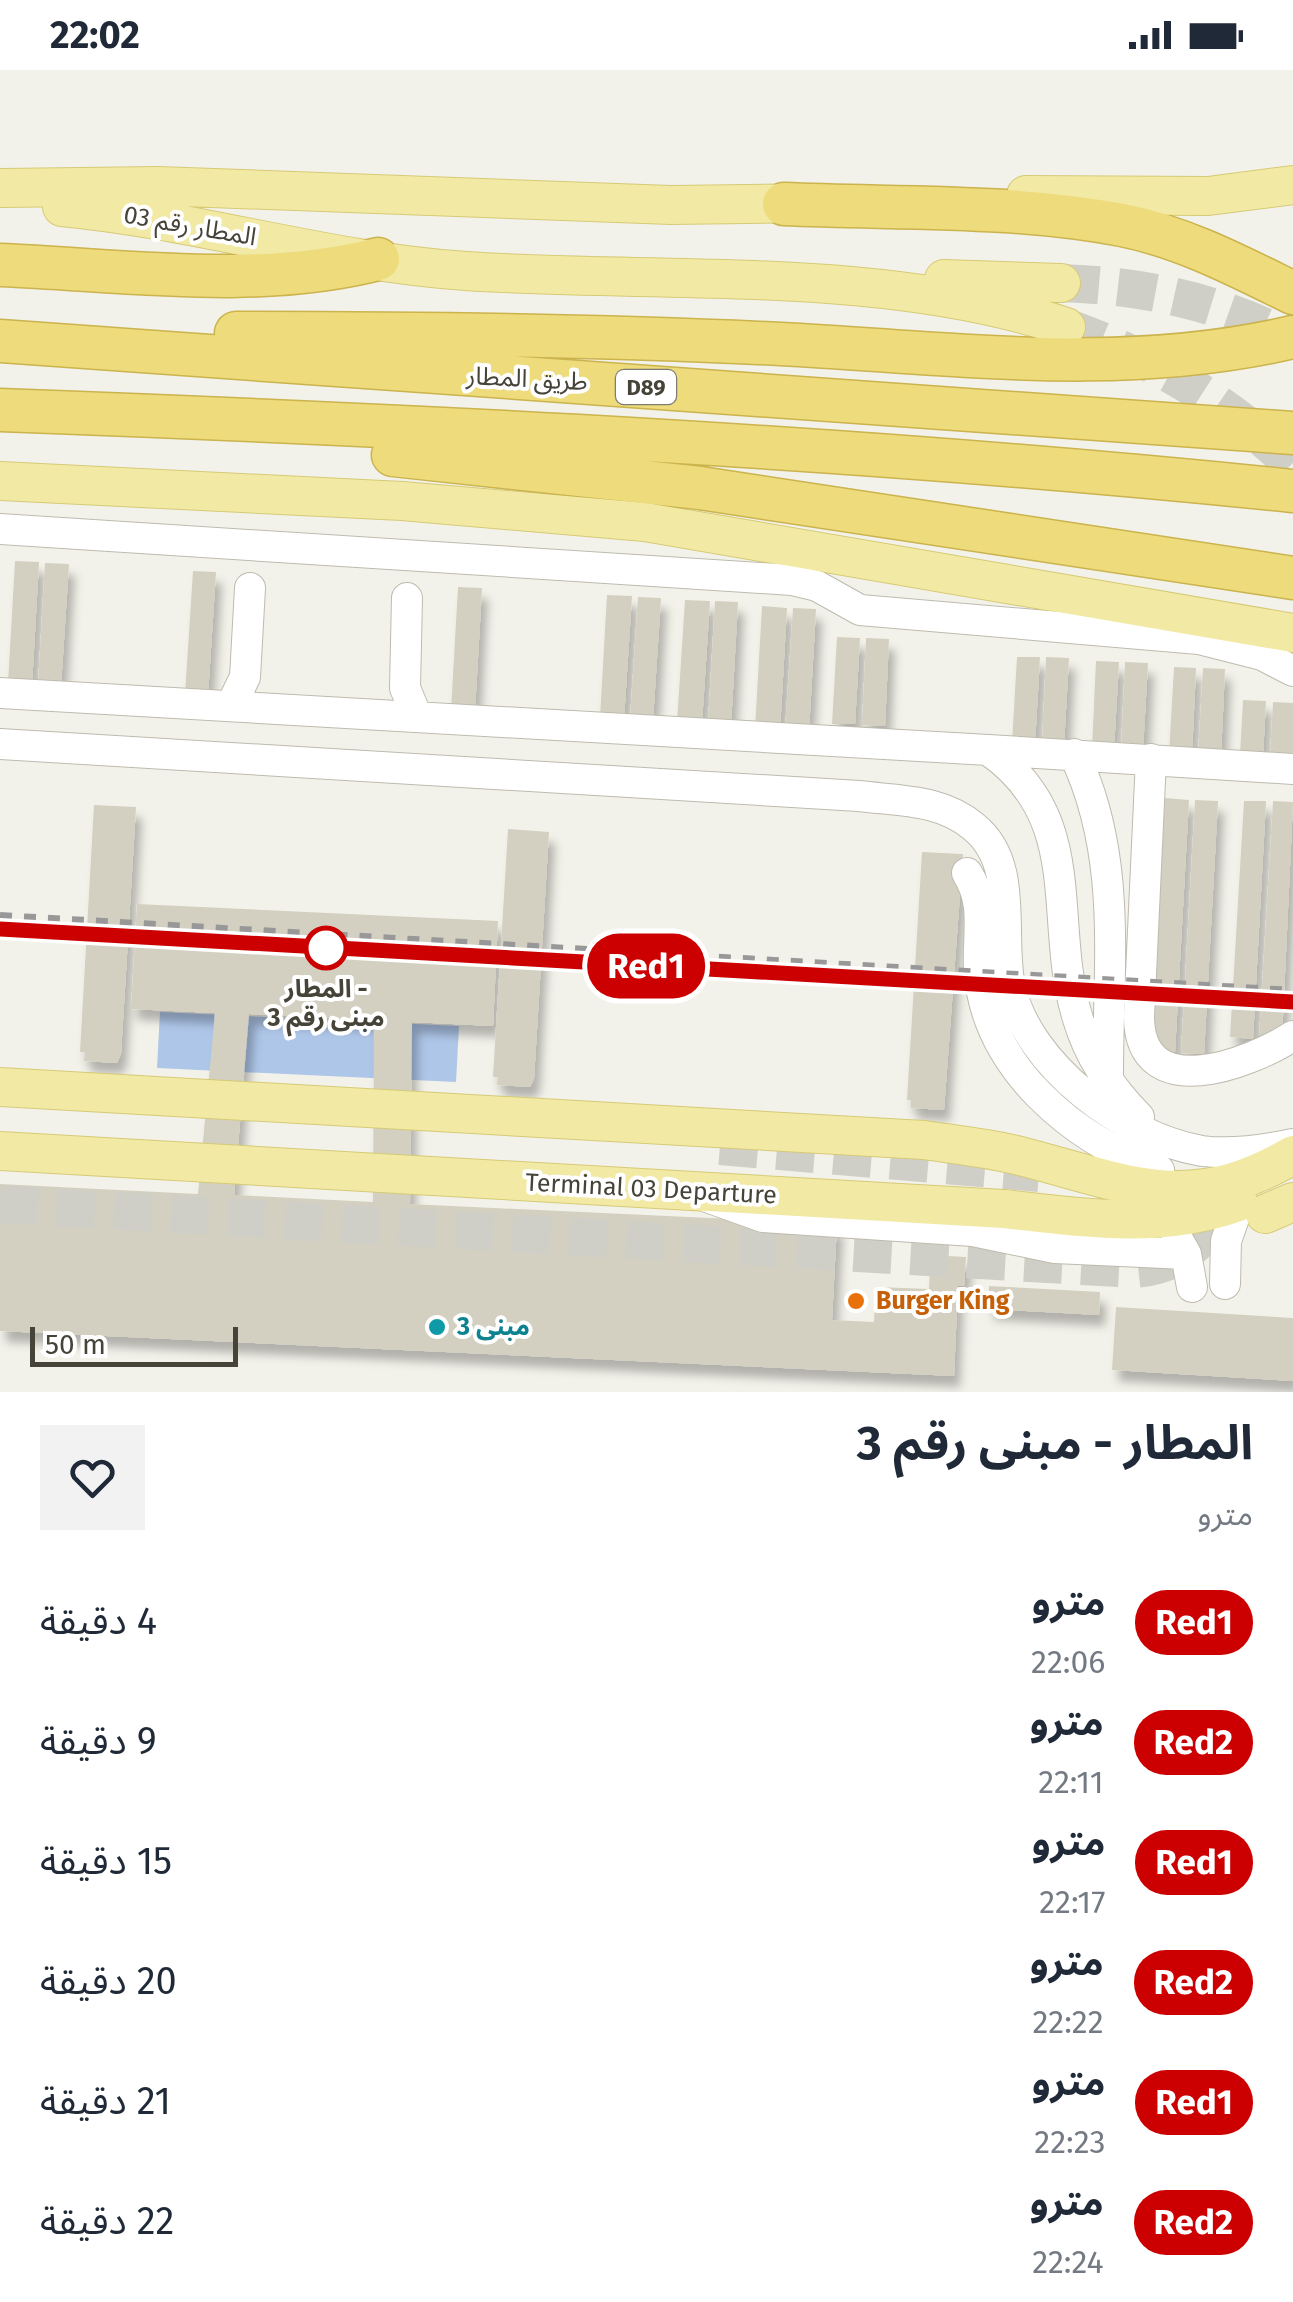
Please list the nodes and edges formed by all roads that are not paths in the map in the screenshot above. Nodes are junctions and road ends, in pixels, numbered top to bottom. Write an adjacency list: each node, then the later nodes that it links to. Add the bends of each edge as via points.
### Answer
1 (1293, 185): 4 (main road, via 1208,196)
2 (0, 188): 4 (main road, via 158,186)
3 (0, 201): 5 (main road, المطار رقم 03, via 140,216)
4 (784, 204): 9 (highway, via 1124,225 1223,258)
5 (378, 259): 6 (highway, via 262,275); 7 (main road, المطار رقم 03, via 465,271)
6 (0, 265)
7 (760, 280): 8 (main road); 10 (main road, via 960,300)
8 (1061, 283)
9 (1293, 292)
10 (1066, 327)
11 (1293, 337): 13 (highway, via 1118,362 584,336 228,333)
12 (0, 341): 13 (highway, طريق المطار / D89)
13 (98, 346): 16 (highway, طريق المطار / D89)
14 (0, 410): 15 (highway, D89)
15 (232, 419): 18 (highway, D89, via 992,463); 20 (highway, via 361,450 630,478)
16 (1293, 432)
17 (0, 481): 23 (main road, via 476,506 646,522)
18 (1293, 491)
19 (0, 529): 24 (lane, via 792,580 860,610 1199,638)
20 (1293, 578)
21 (250, 588): 26 (lane, via 245,677)
22 (407, 598): 27 (lane, via 405,688)
23 (1293, 633)
24 (1293, 671)
25 (0, 694): 26 (lane)
26 (231, 706): 27 (lane)
27 (417, 716): 29 (lane)
28 (0, 744): 40 (lane, via 940,805 976,828 1001,874 1010,986 1037,1048)
29 (988, 750): 30 (lane); 35 (lane, via 1010,766 1044,810 1061,874 1078,1019)
30 (1074, 754): 31 (lane); 35 (lane, via 1091,790 1108,867)
31 (1152, 759): 32 (lane); 34 (lane, via 1139,1017 1146,1052 1176,1069 1216,1069 1270,1052)
32 (1293, 769)
33 (967, 873): 40 (lane, via 980,902 984,998 1007,1052 1039,1095 1079,1130 1128,1159)
34 (1293, 1036)
35 (1108, 1080): 40 (lane)
36 (0, 1087): 39 (main road, via 924,1140 1022,1156 1151,1190 1223,1185)
37 (1293, 1144): 40 (lane)
38 (0, 1150): 41 (main road, Terminal 03 Departure)
39 (1293, 1155)
40 (1164, 1156)
41 (696, 1191): 43 (main road, Terminal 03 Departure); 44 (lane, via 763,1217 973,1232 1055,1248)
42 (1275, 1194): 43 (main road, Terminal 03 Departure); 45 (lane, via 1226,1241)
43 (1155, 1220): 44 (lane)
44 (1186, 1254): 46 (lane)
45 (1225, 1284)
46 (1192, 1287)

